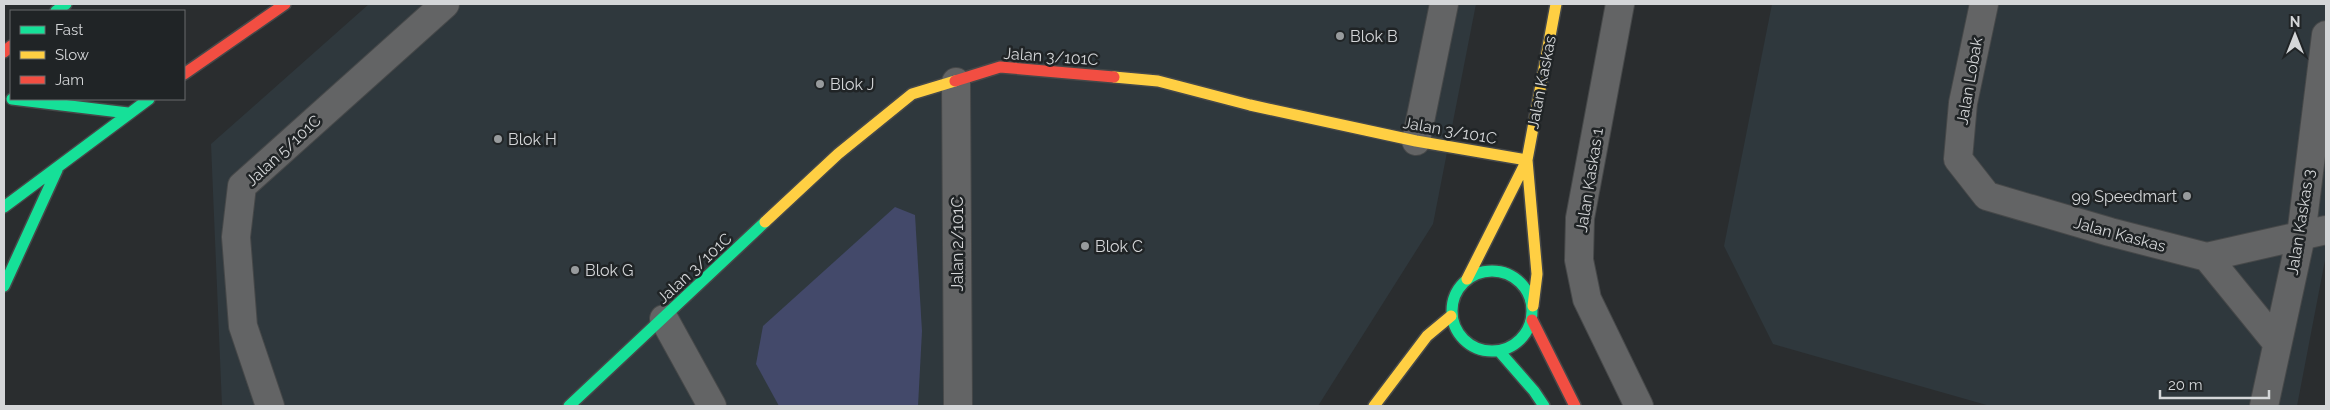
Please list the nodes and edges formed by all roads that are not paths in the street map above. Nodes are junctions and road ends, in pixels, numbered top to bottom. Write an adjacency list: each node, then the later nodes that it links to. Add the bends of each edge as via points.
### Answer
1 (285, 4): 8 (main road)
2 (445, 4): 28 (street, Jalan 5/101C, via 242,186 236,237 243,326)
3 (1444, 4): 13 (street)
4 (1556, 4): 15 (main road, Jalan Kaskas)
5 (1620, 4): 35 (street, Jalan Kaskas 1, via 1580,218 1579,260 1587,299)
6 (1984, 4): 14 (street, Jalan Lobak, via 1963,103)
7 (2326, 35): 18 (street, Jalan Kaskas 3)
8 (185, 73)
9 (956, 82): 13 (main road, Jalan 3/101C, via 1000,66 1158,81 1250,105); 24 (main road, Jalan 3/101C, via 912,94 853,142); 31 (street, Jalan 2/101C)
10 (20, 100): 12 (main road)
11 (148, 100): 12 (main road)
12 (128, 113): 16 (main road)
13 (1416, 141): 15 (main road, Jalan 3/101C)
14 (1958, 159): 19 (street, Jalan Kaskas, via 1987,196)
15 (1527, 160): 20 (main road, Jalan Kaskas); 22 (main road, Jalan Kaskas, via 1537,274)
16 (57, 169): 17 (main road); 21 (main road)
17 (4, 207)
18 (2313, 233): 19 (street, Jalan Kaskas); 26 (street, Jalan Kaskas 3)
19 (2207, 257): 26 (street)
20 (1467, 279): 22 (main road, via 1480,272 1494,270 1507,274 1524,287); 23 (main road, via 1452,302)
21 (4, 286)
22 (1533, 306): 25 (main road)
23 (1451, 316): 27 (main road, via 1462,340 1486,352); 32 (main road, via 1427,336)
24 (664, 319): 29 (main road, Jalan 3/101C); 30 (street)
25 (1532, 320): 27 (main road, via 1520,340); 34 (main road)
26 (2277, 343): 36 (street, Jalan Kaskas 3)
27 (1499, 351): 33 (main road)
28 (270, 406)
29 (569, 406)
30 (712, 406)
31 (958, 406)
32 (1374, 406)
33 (1544, 406)
34 (1575, 406)
35 (1639, 406)
36 (2264, 406)

